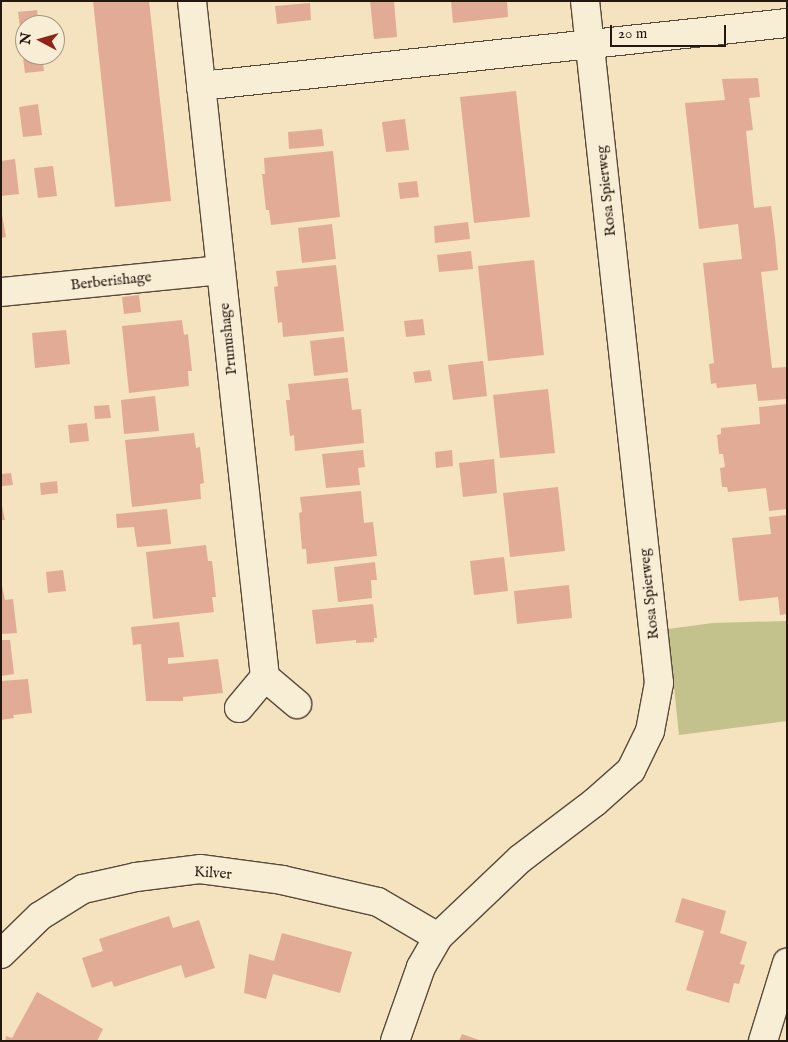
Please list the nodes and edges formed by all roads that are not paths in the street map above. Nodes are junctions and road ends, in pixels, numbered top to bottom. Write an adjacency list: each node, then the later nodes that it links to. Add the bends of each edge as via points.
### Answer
1 (192, 1): 5 (street, Prunushage)
2 (585, 1): 4 (street, Rosa Spierweg)
3 (787, 24): 4 (street)
4 (590, 46): 5 (street); 11 (street, Rosa Spierweg, via 659,683 650,731 631,770 520,859)
5 (201, 86): 6 (street, Prunushage)
6 (220, 270): 7 (street, Berberishage); 8 (street, Prunushage)
7 (1, 292)
8 (265, 677): 9 (street); 10 (street)
9 (297, 704)
10 (239, 708)
11 (438, 937): 12 (street, Kilver, via 378,902 282,880 200,869 136,877 83,889 40,916); 14 (street, Rosa Spierweg, via 421,966)
12 (1, 954)
13 (787, 963): 15 (street)
14 (395, 1041)
15 (763, 1041)

